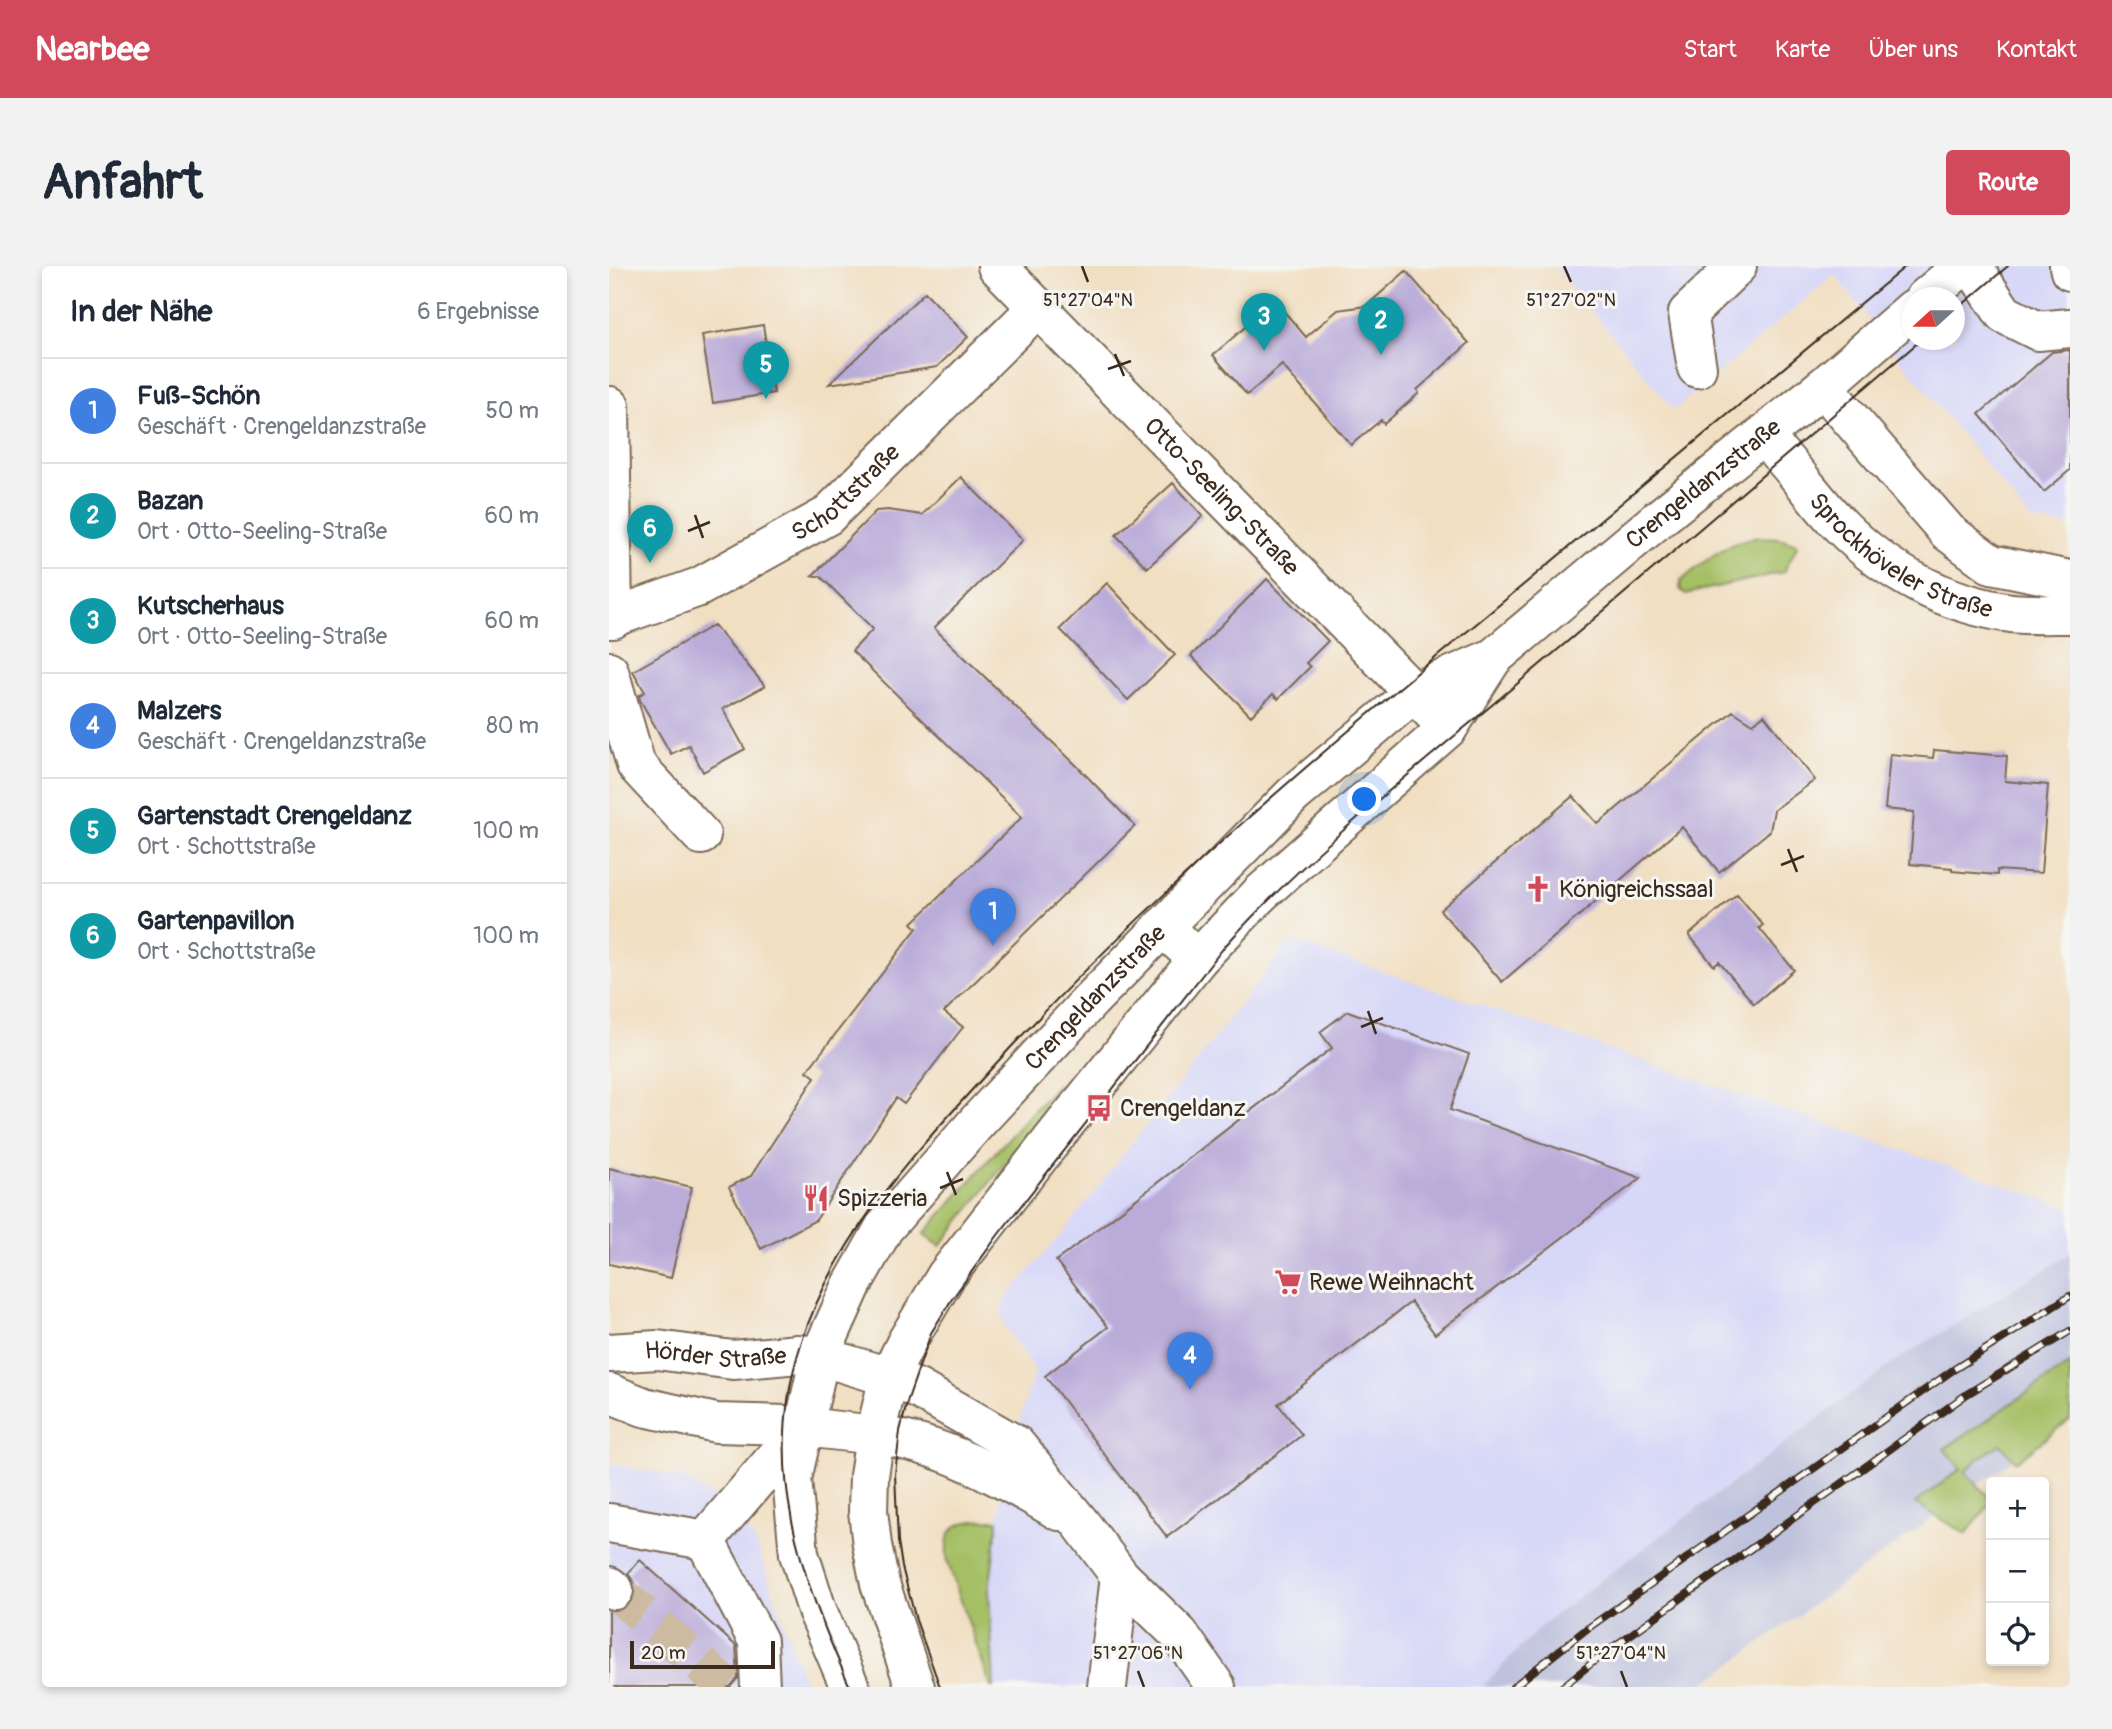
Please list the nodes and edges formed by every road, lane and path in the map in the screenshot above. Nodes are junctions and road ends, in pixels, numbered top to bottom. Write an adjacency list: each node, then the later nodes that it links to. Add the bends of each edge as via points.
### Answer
1 (997, 266): 6 (main road, Otto-Seeling-Straße)
2 (1737, 266): 9 (main road, via 1688,313)
3 (1963, 266): 5 (main road)
4 (1972, 266): 8 (main road, via 2004,314 2038,331)
5 (1939, 287)
6 (1038, 307): 15 (main road, Schottstraße, via 827,516 699,587); 18 (main road, Otto-Seeling-Straße)
7 (1902, 319): 10 (main road, Crengeldanzstraße)
8 (2070, 328)
9 (1697, 368)
10 (1823, 387): 12 (main road, Crengeldanzstraße); 13 (main road, Sprockhöveler Straße, via 1948,532 1991,564)
11 (610, 405): 15 (main road, Schottstraße)
12 (1763, 437): 14 (main road, Sprockhöveler Straße, via 1841,526 1915,583 1951,599 2011,613); 16 (main road, Crengeldanzstraße)
13 (2070, 580)
14 (2070, 614)
15 (611, 619)
16 (1493, 658): 18 (main road, Crengeldanzstraße); 19 (main road, Crengeldanzstraße)
17 (609, 671): 20 (main road, via 636,765)
18 (1415, 692): 19 (main road, Otto-Seeling-Straße); 21 (main road, Crengeldanzstraße, via 1293,795)
19 (1448, 728): 22 (main road, Crengeldanzstraße, via 1261,893)
20 (701, 835)
21 (1162, 928): 22 (main road); 24 (main road, Crengeldanzstraße, via 978,1121 884,1228)
22 (1198, 959): 25 (main road, Crengeldanzstraße, via 946,1276)
23 (609, 1353): 24 (main road, Hörder Straße, via 657,1350 733,1360)
24 (820, 1356): 25 (main road, Hörder Straße); 27 (main road, Crengeldanzstraße)
25 (889, 1377): 28 (main road, Crengeldanzstraße); 30 (main road, Hörder Straße, via 1016,1446)
26 (609, 1393): 27 (main road, via 644,1407 716,1423)
27 (802, 1427): 28 (main road); 31 (main road); 34 (main road, Crengeldanzstraße, via 792,1479 799,1554)
28 (875, 1435): 30 (main road, via 929,1447 985,1469); 35 (main road, Crengeldanzstraße, via 869,1476 871,1545)
29 (609, 1523): 31 (main road)
30 (1081, 1524): 32 (main road, Hörder Straße)
31 (705, 1540): 33 (main road, via 758,1642)
32 (1120, 1576): 36 (main road); 37 (main road, Hörder Straße, via 1179,1634)
33 (759, 1687)
34 (850, 1687)
35 (915, 1687)
36 (1107, 1687)
37 (1216, 1687)

